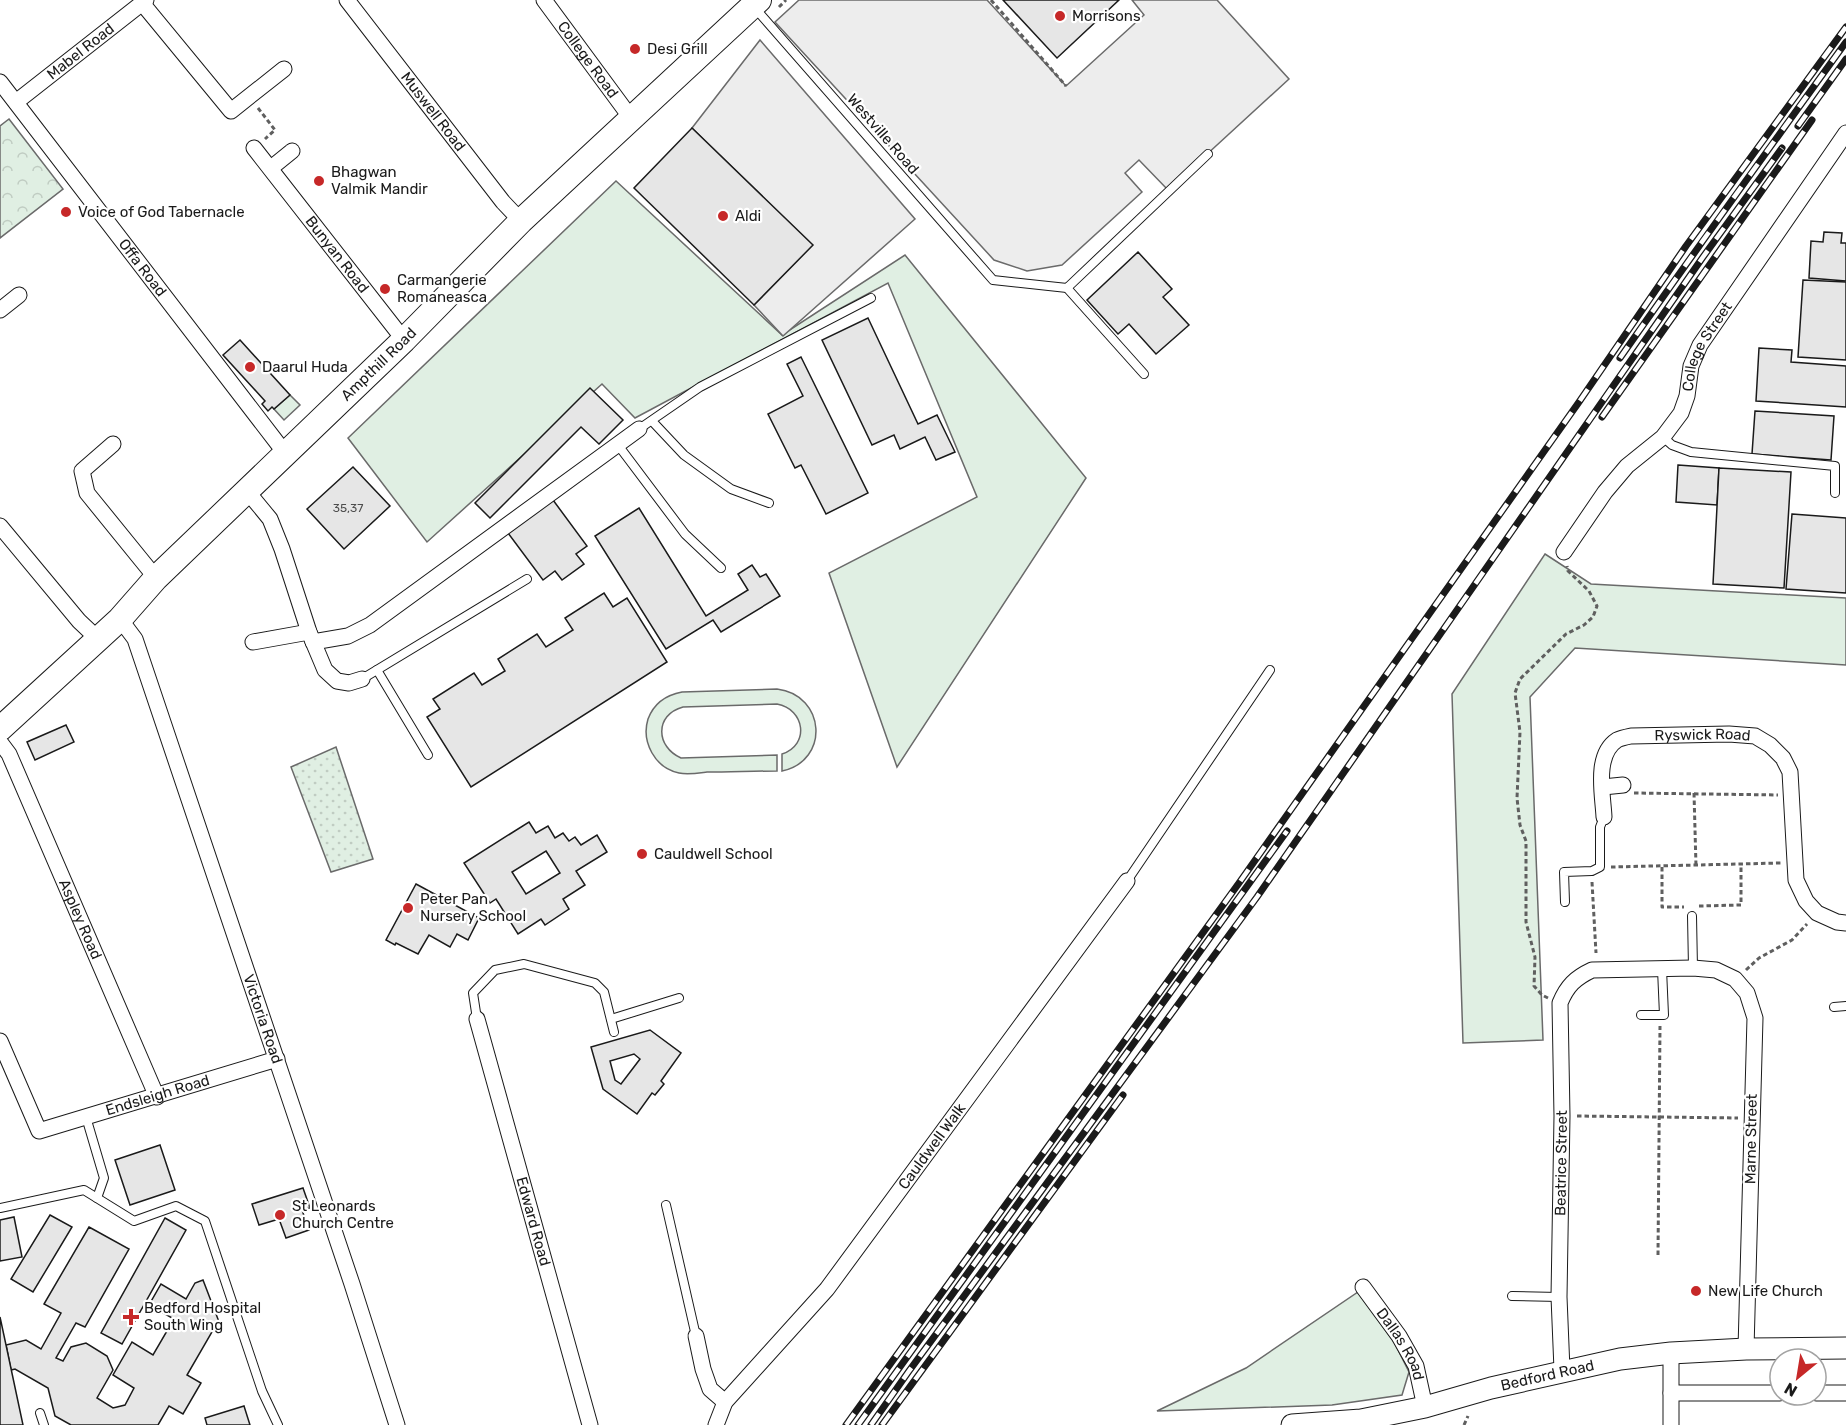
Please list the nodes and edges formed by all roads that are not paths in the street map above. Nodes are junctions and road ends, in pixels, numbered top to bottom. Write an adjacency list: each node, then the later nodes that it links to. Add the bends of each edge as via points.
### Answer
1 (347, 0): 14 (street, Muswell Road)
2 (544, 0): 8 (street, College Road)
3 (144, 2): 5 (street, via 231,111); 7 (street, Mabel Road)
4 (754, 2): 8 (main road, Ampthill Road); 15 (lane, Westville Road, via 993,280)
5 (284, 69)
6 (0, 82): 7 (street, Offa Road)
7 (16, 102): 25 (street, Offa Road)
8 (632, 118): 14 (main road, Ampthill Road)
9 (1846, 133): 22 (street, College Street, via 1701,345 1691,366 1681,413)
10 (255, 148): 13 (street, Bunyan Road)
11 (292, 151): 13 (street)
12 (1208, 154): 15 (lane)
13 (271, 168): 19 (street, Bunyan Road)
14 (521, 221): 19 (main road, Ampthill Road)
15 (1067, 288): 20 (lane)
16 (19, 295): 18 (street)
17 (871, 298): 21 (lane, via 700,387)
18 (0, 310)
19 (404, 340): 25 (main road, Ampthill Road)
20 (1144, 374)
21 (646, 425): 24 (street); 28 (lane, via 731,489)
22 (1663, 437): 27 (lane, via 1691,452 1835,466); 30 (street, College Street, via 1627,466)
23 (113, 444): 32 (street, via 82,471 87,493)
24 (618, 445): 31 (lane, via 685,534); 35 (street, via 370,625 348,636)
25 (285, 453): 26 (main road, Ampthill Road)
26 (247, 492): 32 (main road, Ampthill Road); 35 (street, via 270,519)
27 (1835, 493)
28 (769, 503)
29 (0, 526): 36 (street)
30 (1564, 552)
31 (721, 568)
32 (156, 578): 34 (main road, Ampthill Road)
33 (527, 579): 38 (lane)
34 (120, 619): 36 (main road, Ampthill Road); 61 (street, Victoria Road, via 135,639)
35 (311, 637): 37 (street); 40 (street, via 325,670 337,681)
36 (98, 639): 41 (main road, Ampthill Road)
37 (253, 642)
38 (377, 670): 40 (lane); 43 (lane)
39 (1270, 670): 47 (lane)
40 (362, 679)
41 (0, 729)
42 (0, 742): 62 (street, Aspley Road, via 9,754)
43 (428, 755)
44 (1623, 785): 45 (street)
45 (1603, 787): 46 (street, Ryswick Road); 50 (street, Ryswick Road, via 1602,766 1607,751 1616,741 1630,736 1755,736 1783,758 1790,772 1796,880 1806,901 1817,913)
46 (1604, 817): 48 (lane, via 1600,827 1600,867 1564,872)
47 (1127, 880): 79 (street, Cauldwell Walk, via 827,1289)
48 (1565, 902)
49 (1692, 916): 51 (lane)
50 (1846, 923)
51 (1693, 968): 52 (street); 72 (street, Marne Street, via 1716,970 1735,979 1747,993 1755,1018)
52 (1662, 969): 56 (lane, via 1664,1015); 69 (street, Beatrice Street, via 1595,970 1578,976 1565,989 1560,1003)
53 (679, 998): 58 (lane)
54 (1846, 1006): 55 (lane)
55 (1834, 1007)
56 (1641, 1015)
57 (477, 1018): 58 (lane, via 473,993 495,970 524,964 595,983 604,992); 86 (street, Edward Road)
58 (611, 1019): 59 (lane)
59 (614, 1032)
60 (0, 1041): 63 (street, Endsleigh Road, via 39,1131)
61 (277, 1059): 62 (street, Endsleigh Road); 85 (street, Victoria Road)
62 (157, 1097): 63 (street, Endsleigh Road)
63 (86, 1118): 64 (lane, via 104,1178)
64 (97, 1198): 66 (lane, via 84,1190); 84 (lane, via 134,1221 176,1206 205,1221 262,1391)
65 (666, 1205): 70 (lane)
66 (0, 1208)
67 (1363, 1287): 80 (street, Dallas Road, via 1416,1366)
68 (1512, 1296): 69 (lane)
69 (1559, 1297): 74 (street, Beatrice Street)
70 (696, 1336): 79 (street, via 710,1389)
71 (1846, 1348): 72 (main road, Bedford Road)
72 (1746, 1349): 73 (main road, Bedford Road)
73 (1671, 1353): 74 (main road, Bedford Road); 75 (street)
74 (1562, 1370): 80 (main road, Bedford Road)
75 (1671, 1393): 76 (street); 89 (street)
76 (1768, 1393)
77 (1828, 1393): 78 (street)
78 (1846, 1393)
79 (725, 1402): 87 (street, Cauldwell Walk)
80 (1425, 1407): 82 (main road, Bedford Road)
81 (40, 1413): 83 (lane)
82 (1361, 1422): 88 (main road, Bedford Road)
83 (44, 1425)
84 (278, 1425)
85 (398, 1425)
86 (590, 1425)
87 (716, 1425)
88 (1292, 1425)
89 (1671, 1425)

